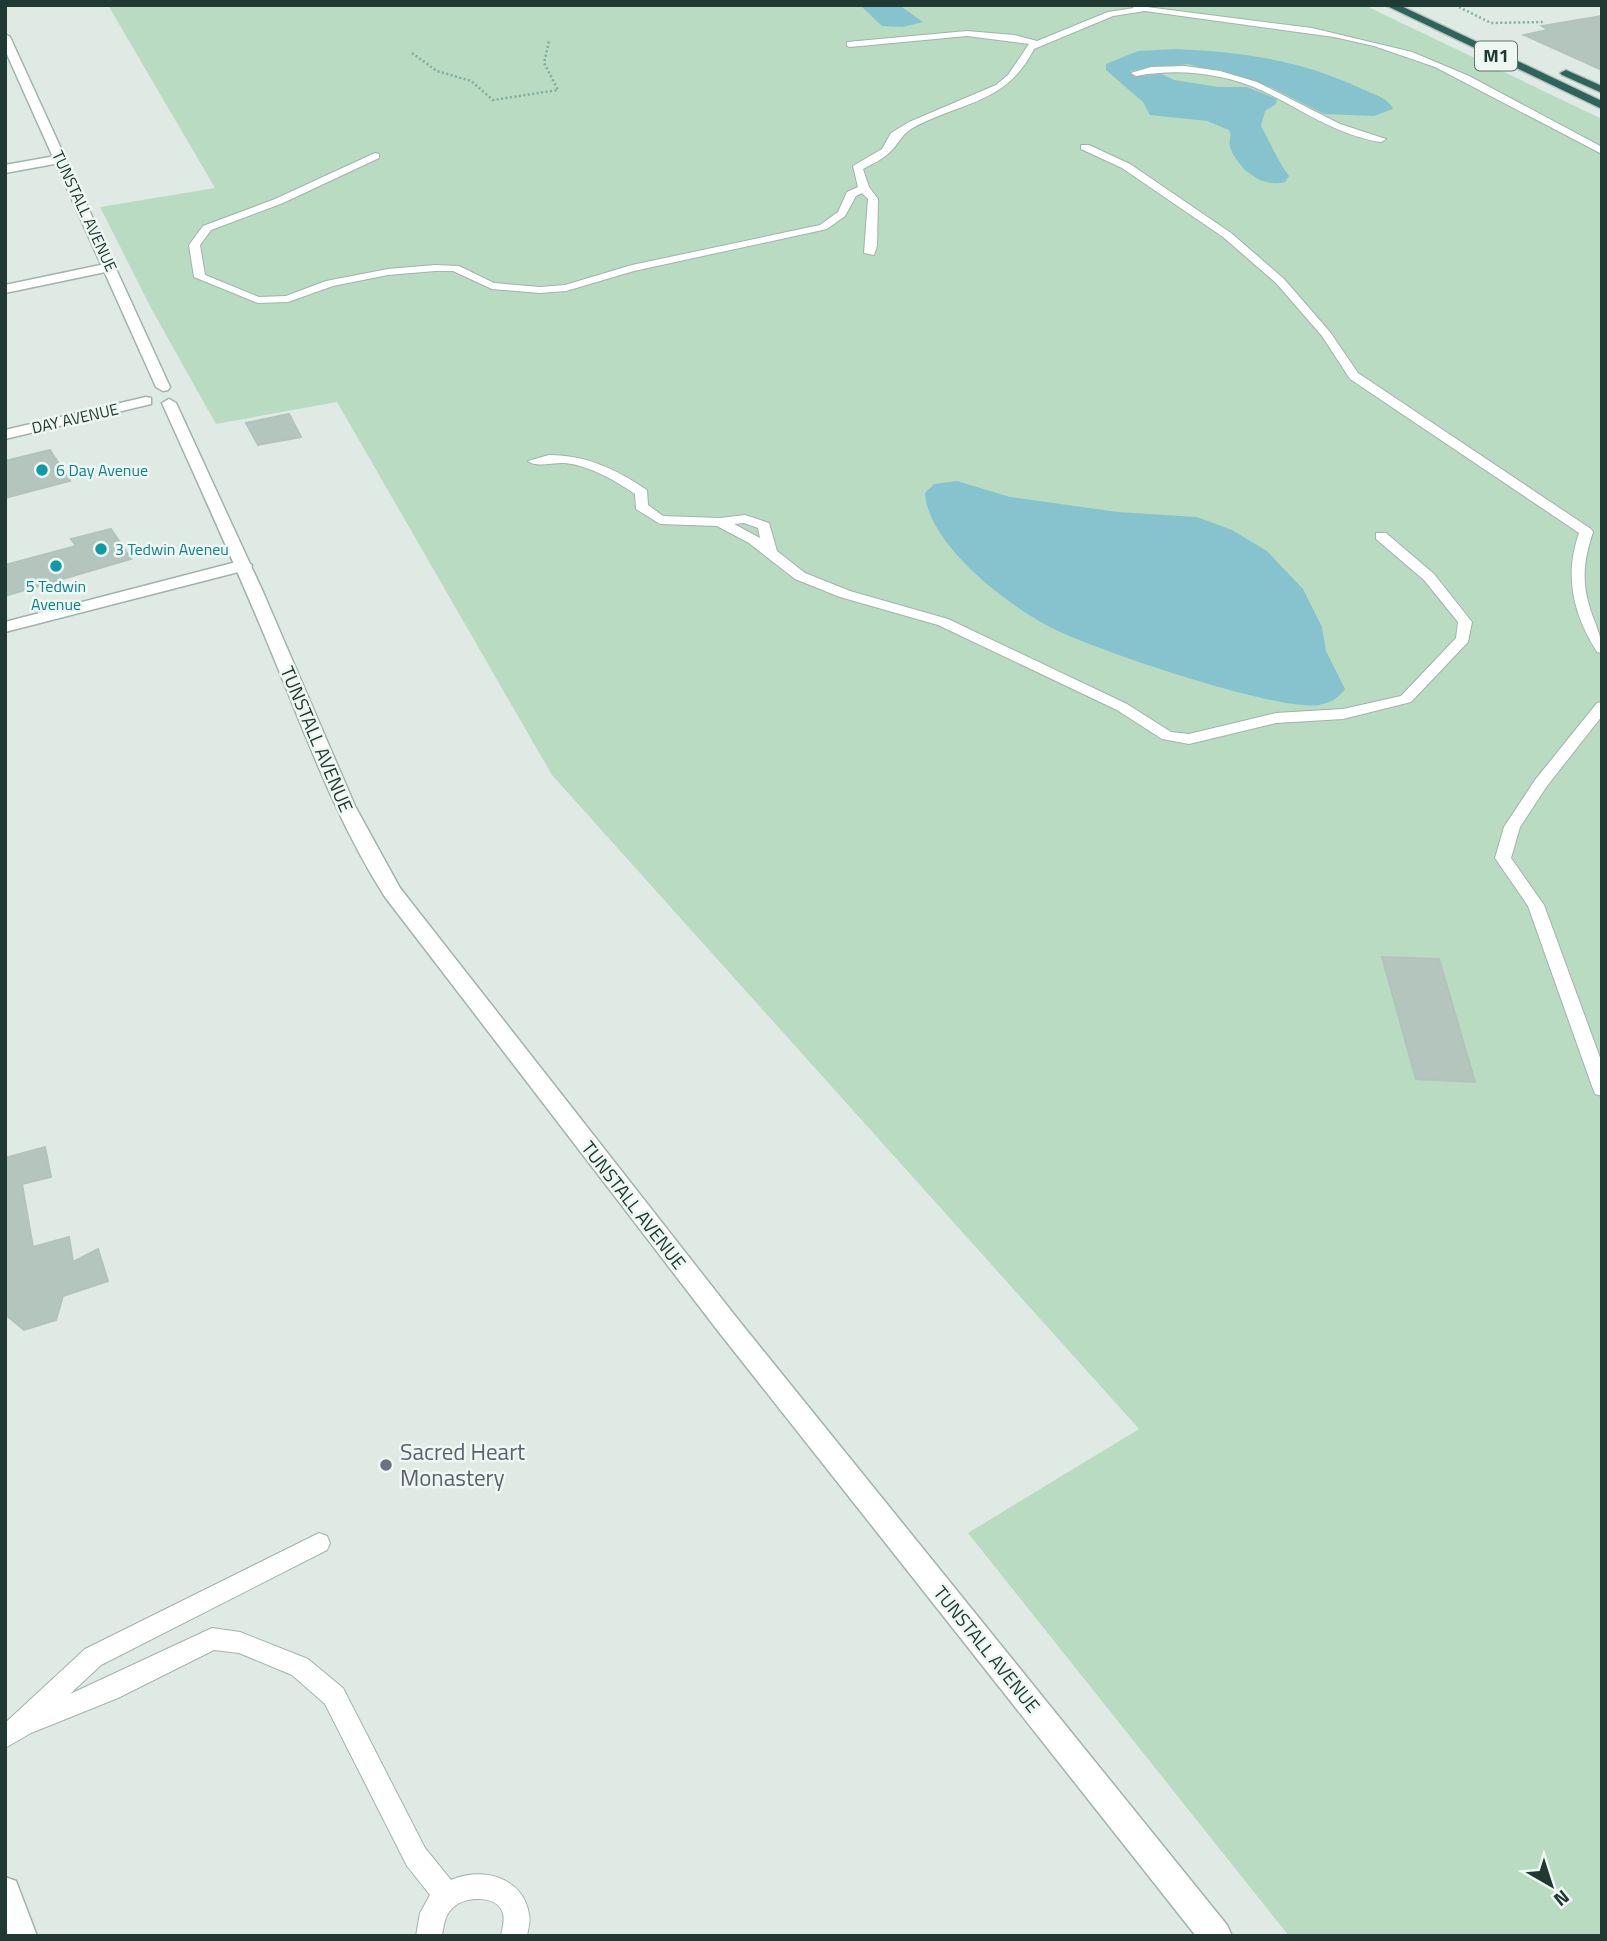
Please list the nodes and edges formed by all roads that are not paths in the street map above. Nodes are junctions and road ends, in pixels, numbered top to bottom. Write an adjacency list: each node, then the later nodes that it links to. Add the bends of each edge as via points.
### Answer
1 (1162, 5): 3 (lane)
2 (1390, 5): 10 (highway, M1)
3 (1139, 7): 6 (lane); 13 (lane, via 1301,28 1419,55)
4 (5, 37): 15 (street, TUNSTALL AVENUE)
5 (850, 44): 6 (lane, via 945,33 986,34)
6 (1038, 44): 17 (lane, via 1030,47 1024,60 988,96 924,118 895,135 888,151 857,168)
7 (1554, 68): 9 (highway)
8 (1136, 73): 11 (lane, via 1184,67 1247,83 1347,131)
9 (1602, 90)
10 (1602, 106)
11 (1381, 139)
12 (1085, 147): 27 (lane, via 1126,166 1227,235 1280,281 1326,334 1354,376 1586,532 1574,575 1589,626)
13 (1602, 151)
14 (375, 156): 17 (lane, via 279,201 207,228 194,245 200,277 258,300 288,299 330,283 388,272 435,268 455,268 492,286 565,288 632,268 823,227 841,217 851,194)
15 (61, 159): 16 (street); 19 (street, TUNSTALL AVENUE)
16 (5, 169)
17 (864, 188): 18 (lane, via 873,199)
18 (870, 253)
19 (110, 267): 20 (street); 21 (street, TUNSTALL AVENUE)
20 (5, 289)
21 (173, 393): 22 (street, DAY AVENUE, via 146,392 146,401); 25 (street, TUNSTALL AVENUE)
22 (5, 435)
23 (534, 461): 24 (lane, via 568,457 624,479 642,493 641,506 660,520 720,522 800,576 943,622 1122,707 1167,736 1189,739 1276,718 1356,711 1406,699 1423,682 1463,639 1465,622 1429,578)
24 (1381, 536)
25 (244, 565): 26 (street); 37 (street, TUNSTALL AVENUE, via 344,805 391,892 727,1324)
26 (5, 627)
27 (1602, 649)
28 (1602, 706): 29 (lane, via 1512,827 1503,858 1536,905)
29 (1602, 1089)
30 (319, 1543): 31 (lane, via 93,1657)
31 (14, 1731): 33 (lane, via 212,1639 252,1648 300,1667 334,1696 416,1857)
32 (5, 1892): 34 (street)
33 (447, 1895): 35 (lane, via 435,1909); 36 (lane, via 463,1886 496,1887 516,1912)
34 (22, 1936)
35 (429, 1936)
36 (514, 1936)
37 (1216, 1936)

